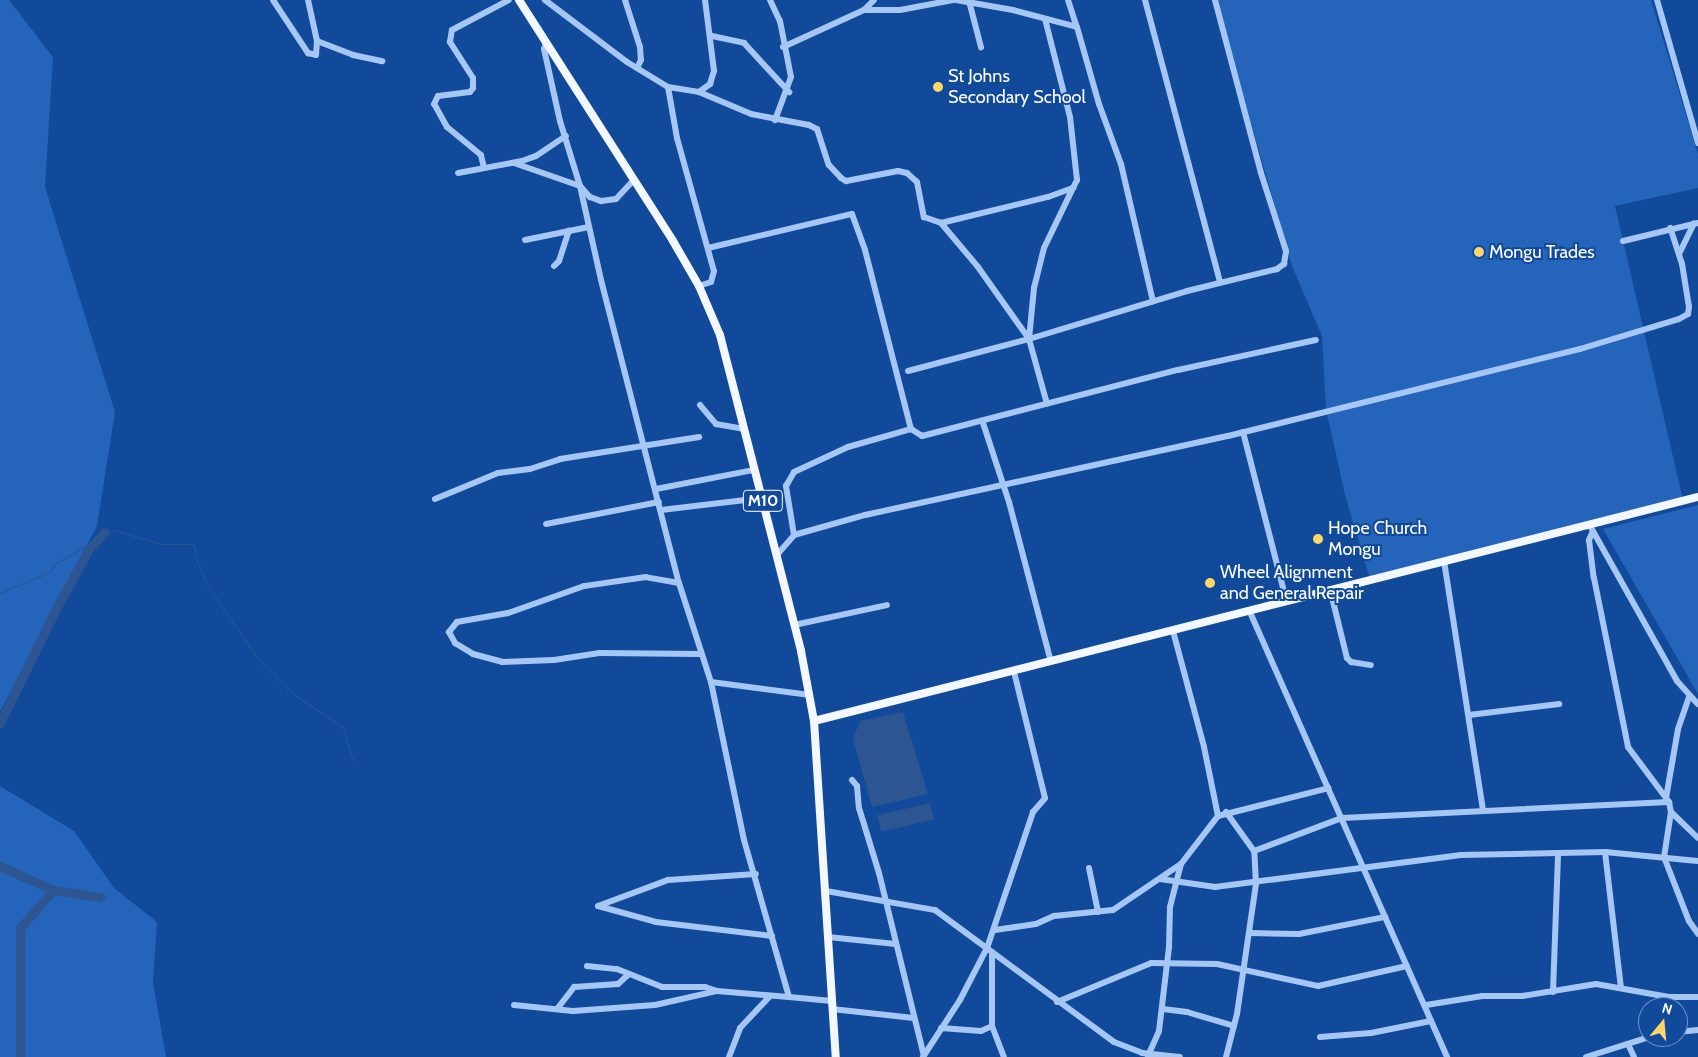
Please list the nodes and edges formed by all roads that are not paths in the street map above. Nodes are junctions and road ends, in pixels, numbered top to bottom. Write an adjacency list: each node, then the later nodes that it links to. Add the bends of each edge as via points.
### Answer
1 (273, 0): 20 (street, via 308,53 316,56)
2 (308, 0): 20 (street)
3 (510, 0): 33 (street, via 452,30 450,42 473,78 473,88 470,92 438,96 434,104 446,127 481,155)
4 (519, 0): 21 (main road, M10)
5 (545, 0): 25 (street)
6 (625, 0): 25 (street, via 640,48 641,60)
7 (705, 0): 19 (street)
8 (770, 0): 23 (street, via 780,21)
9 (874, 0): 16 (street)
10 (954, 0): 15 (street); 16 (street, via 900,10)
11 (1068, 0): 18 (street)
12 (1145, 0): 48 (street)
13 (1215, 0): 48 (street, via 1287,257 1277,269)
14 (1657, 0): 31 (street)
15 (968, 1): 17 (street); 22 (street)
16 (864, 10): 23 (street)
17 (1045, 18): 18 (street); 37 (street, via 1073,136 1078,172)
18 (1077, 27): 50 (street, via 1099,104 1121,164)
19 (712, 36): 27 (street, via 714,72 710,84); 28 (street, via 744,44)
20 (317, 41): 24 (street, via 353,55)
21 (546, 42): 30 (street, via 544,49); 35 (main road, M10)
22 (981, 47)
23 (783, 48): 28 (street, via 792,77)
24 (382, 61)
25 (637, 68): 26 (street)
26 (668, 87): 27 (street); 45 (street, via 677,138)
27 (699, 92): 29 (street, via 751,114)
28 (788, 92): 29 (street)
29 (776, 120): 38 (street, via 817,129 829,165 846,181 908,172 917,182 924,217)
30 (566, 136): 32 (street, via 536,156); 36 (street)
31 (1698, 143)
32 (514, 163): 33 (street); 36 (street)
33 (484, 168): 34 (street)
34 (458, 173)
35 (634, 180): 36 (street, via 620,196 608,200 590,197); 49 (main road, M10)
36 (580, 186): 40 (street)
37 (1073, 188): 38 (street); 51 (street, via 1044,248 1034,288)
38 (941, 223): 51 (street, via 978,267)
39 (1696, 223): 41 (street); 46 (street)
40 (589, 228): 42 (street); 61 (street)
41 (1670, 228): 44 (street); 46 (street)
42 (569, 232): 43 (street); 47 (street, via 559,261)
43 (524, 240)
44 (1623, 241)
45 (708, 248): 49 (street, via 714,278); 57 (street, via 852,214 865,250)
46 (1679, 254): 59 (street, via 1689,307 1688,314 1678,319 1580,349)
47 (554, 266)
48 (1220, 282): 50 (street)
49 (699, 286): 58 (main road, M10, via 720,335)
50 (1153, 301): 51 (street)
51 (1029, 339): 53 (street); 54 (street)
52 (1316, 340): 54 (street)
53 (908, 370)
54 (1047, 404): 56 (street)
55 (700, 406): 58 (street, via 716,424)
56 (983, 422): 57 (street, via 922,436); 63 (street)
57 (911, 428): 73 (street, via 848,447 794,472 786,486)
58 (744, 429): 62 (main road, M10)
59 (1243, 432): 63 (street); 78 (street)
60 (700, 437): 61 (street)
61 (645, 446): 64 (street); 67 (street, via 560,458 530,469 498,473)
62 (754, 470): 64 (street); 66 (main road, M10)
63 (1003, 486): 73 (street, via 864,515); 84 (street)
64 (656, 489): 68 (street)
65 (1698, 497): 71 (main road)
66 (762, 498): 69 (street); 74 (main road, M10)
67 (435, 499)
68 (659, 502): 69 (street); 70 (street)
69 (661, 510): 76 (street)
70 (546, 524)
71 (1589, 524): 72 (street); 75 (main road)
72 (1592, 533): 89 (street); 96 (street, via 1589,540 1594,578 1625,737 1638,762)
73 (794, 535): 74 (street)
74 (776, 556): 81 (main road, M10)
75 (1444, 561): 77 (main road); 92 (street)
76 (679, 583): 83 (street); 83 (street, via 646,577 575,588 508,613 457,622 449,632 455,642 473,654 502,662 554,660 599,653)
77 (1330, 589): 78 (main road); 85 (street, via 1347,658 1351,662)
78 (1286, 600): 80 (main road)
79 (887, 605): 81 (street)
80 (1248, 610): 82 (main road); 95 (street)
81 (794, 625): 88 (main road, M10)
82 (1172, 631): 84 (main road); 100 (street, via 1204,747)
83 (700, 654): 87 (street)
84 (1051, 662): 86 (main road)
85 (1371, 665)
86 (1014, 672): 93 (main road); 119 (street, via 1045,798 1034,812)
87 (711, 682): 88 (street); 111 (street, via 744,840)
88 (810, 695): 93 (main road, M10)
89 (1689, 697): 91 (street); 96 (street, via 1678,729)
90 (1559, 704): 92 (street)
91 (1698, 704)
92 (1469, 715): 97 (street)
93 (814, 722): 115 (main road, M10)
94 (852, 780): 116 (street, via 857,786 859,808)
95 (1329, 788): 98 (street); 101 (street)
96 (1668, 800): 97 (street); 99 (street)
97 (1483, 811): 101 (street)
98 (1226, 812): 100 (street); 103 (street)
99 (1671, 812): 102 (street); 106 (street)
100 (1218, 816): 108 (street)
101 (1342, 818): 103 (street); 109 (street)
102 (1698, 838)
103 (1254, 851): 114 (street)
104 (1605, 852): 105 (street); 106 (street); 131 (street)
105 (1558, 854): 109 (street, via 1461,855); 133 (street)
106 (1664, 857): 107 (street); 121 (street, via 1688,921)
107 (1698, 861)
108 (1181, 864): 112 (street); 113 (street)
109 (1360, 866): 114 (street); 118 (street)
110 (1089, 868): 117 (street)
111 (756, 874): 122 (street); 122 (street, via 658,882 598,906 656,922)
112 (1160, 880): 113 (street); 117 (street, via 1113,910)
113 (1176, 883): 114 (street, via 1215,888); 126 (street, via 1170,907)
114 (1256, 884): 120 (street)
115 (826, 891): 116 (street); 123 (main road, M10)
116 (885, 901): 124 (street); 125 (street, via 935,910)
117 (1098, 912): 119 (street, via 1054,916 1036,924)
118 (1385, 917): 120 (street, via 1299,934); 128 (street)
119 (996, 930): 125 (street)
120 (1249, 933): 129 (street)
121 (1698, 934)
122 (772, 936): 135 (street)
123 (828, 937): 124 (street); 139 (main road, M10)
124 (896, 944): 143 (street)
125 (990, 950): 137 (street); 145 (street); 147 (street)
126 (1168, 961): 129 (street); 137 (street, via 1141,964); 142 (street)
127 (587, 966): 130 (street, via 607,967)
128 (1407, 966): 129 (street, via 1318,986); 140 (street)
129 (1244, 969): 146 (street)
130 (628, 975): 132 (street, via 662,987 704,987); 141 (street, via 618,984 574,987)
131 (1621, 988): 133 (street, via 1587,985); 136 (street, via 1669,997)
132 (717, 992): 134 (street); 141 (street, via 633,1008)
133 (1553, 992): 140 (street, via 1482,996)
134 (770, 996): 135 (street); 154 (street, via 740,1028)
135 (788, 997): 139 (street)
136 (1698, 997)
137 (1057, 1002): 151 (street, via 1114,1042)
138 (514, 1005): 141 (street)
139 (832, 1005): 143 (street); 155 (main road, M10)
140 (1426, 1005): 144 (street)
141 (557, 1010)
142 (1162, 1010): 146 (street, via 1187,1012); 151 (street, via 1159,1031)
143 (914, 1018): 152 (street)
144 (1431, 1021): 148 (street, via 1378,1032); 158 (street)
145 (992, 1026): 147 (street, via 980,1031); 153 (street)
146 (1234, 1026): 157 (street)
147 (941, 1028): 152 (street)
148 (1320, 1037)
149 (1638, 1041): 150 (street)
150 (1628, 1044): 159 (street); 160 (street)
151 (1148, 1055): 156 (street)
152 (924, 1056)
153 (1003, 1056)
154 (729, 1057)
155 (836, 1057)
156 (1180, 1057)
157 (1226, 1057)
158 (1447, 1057)
159 (1586, 1057)
160 (1634, 1057)

